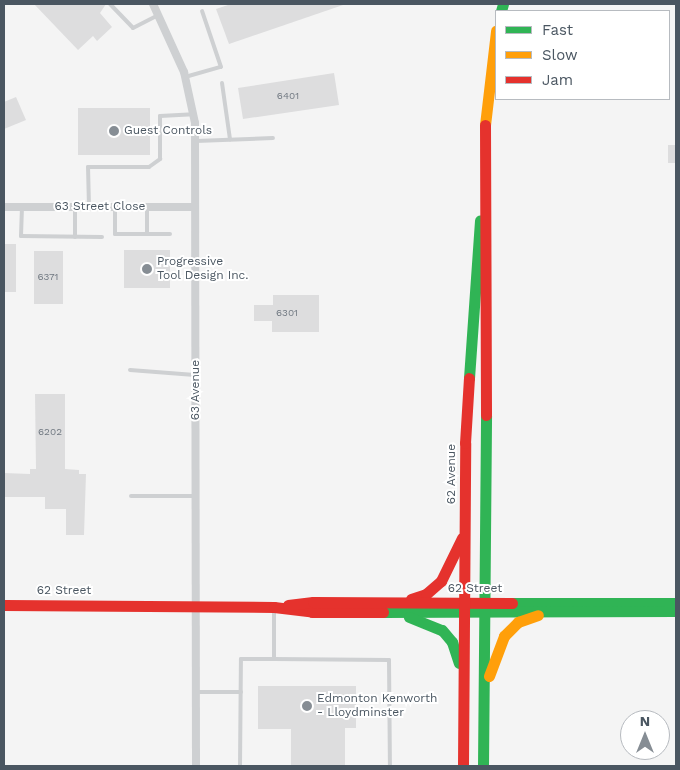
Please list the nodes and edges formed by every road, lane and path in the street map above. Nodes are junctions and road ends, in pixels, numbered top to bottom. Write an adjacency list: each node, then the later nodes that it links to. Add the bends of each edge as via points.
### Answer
1 (110, 4): 4 (lane, via 133,28)
2 (153, 4): 4 (street, 63 Avenue)
3 (202, 11): 6 (lane, via 221,67)
4 (160, 17): 6 (street, 63 Avenue)
5 (495, 38): 12 (main road, 62 Avenue, via 486,99)
6 (185, 77): 8 (street, 63 Avenue)
7 (222, 83): 10 (lane)
8 (193, 114): 11 (street, 63 Avenue); 16 (lane, via 160,116 160,159 149,167 88,167)
9 (273, 138): 10 (lane)
10 (230, 140): 11 (lane)
11 (196, 141): 19 (street, 63 Avenue)
12 (484, 183): 28 (main road, 62 Avenue, via 466,422); 34 (main road, 62 Avenue, via 487,249)
13 (4, 206): 14 (street, 63 Street Close)
14 (22, 207): 15 (street, 63 Street Close); 22 (lane, via 21,236)
15 (75, 207): 16 (street, 63 Street Close); 22 (lane)
16 (89, 207): 17 (street, 63 Street Close)
17 (115, 207): 18 (street, 63 Street Close); 20 (lane, via 115,234)
18 (147, 207): 19 (street, 63 Street Close); 20 (lane)
19 (195, 207): 25 (street, 63 Avenue)
20 (147, 234): 21 (lane)
21 (170, 234)
22 (75, 237): 23 (lane)
23 (102, 237)
24 (130, 370): 25 (lane)
25 (196, 375): 27 (street, 63 Avenue)
26 (131, 496): 27 (lane)
27 (196, 496): 32 (street, 63 Avenue)
28 (466, 526): 29 (main road, via 455,557 441,581 426,594); 35 (main road, 62 Avenue)
29 (398, 602): 33 (main road, 62 Street, via 313,602); 35 (main road, 62 Street)
30 (676, 603): 34 (main road, 62 Street)
31 (4, 605): 32 (main road, 62 Street)
32 (196, 606): 33 (main road, 62 Street); 42 (street, 63 Avenue)
33 (274, 607): 38 (main road, 62 Street, via 312,612); 39 (lane)
34 (485, 607): 35 (main road, 62 Street); 36 (main road, 62 Street); 41 (main road, 62 Avenue)
35 (465, 608): 38 (main road, 62 Street); 40 (main road, 62 Avenue)
36 (564, 611): 37 (main road, 62 Street); 41 (main road, via 530,616 518,622 496,650)
37 (676, 611)
38 (386, 612): 40 (main road, via 422,620 442,630 457,651)
39 (274, 659): 43 (lane, via 241,659); 46 (lane, via 389,660)
40 (464, 687): 47 (main road, 62 Avenue)
41 (485, 690): 48 (main road, 62 Avenue)
42 (196, 692): 43 (lane); 44 (street, 63 Avenue)
43 (240, 692): 45 (lane)
44 (196, 766)
45 (240, 766)
46 (390, 766)
47 (463, 766)
48 (484, 766)

